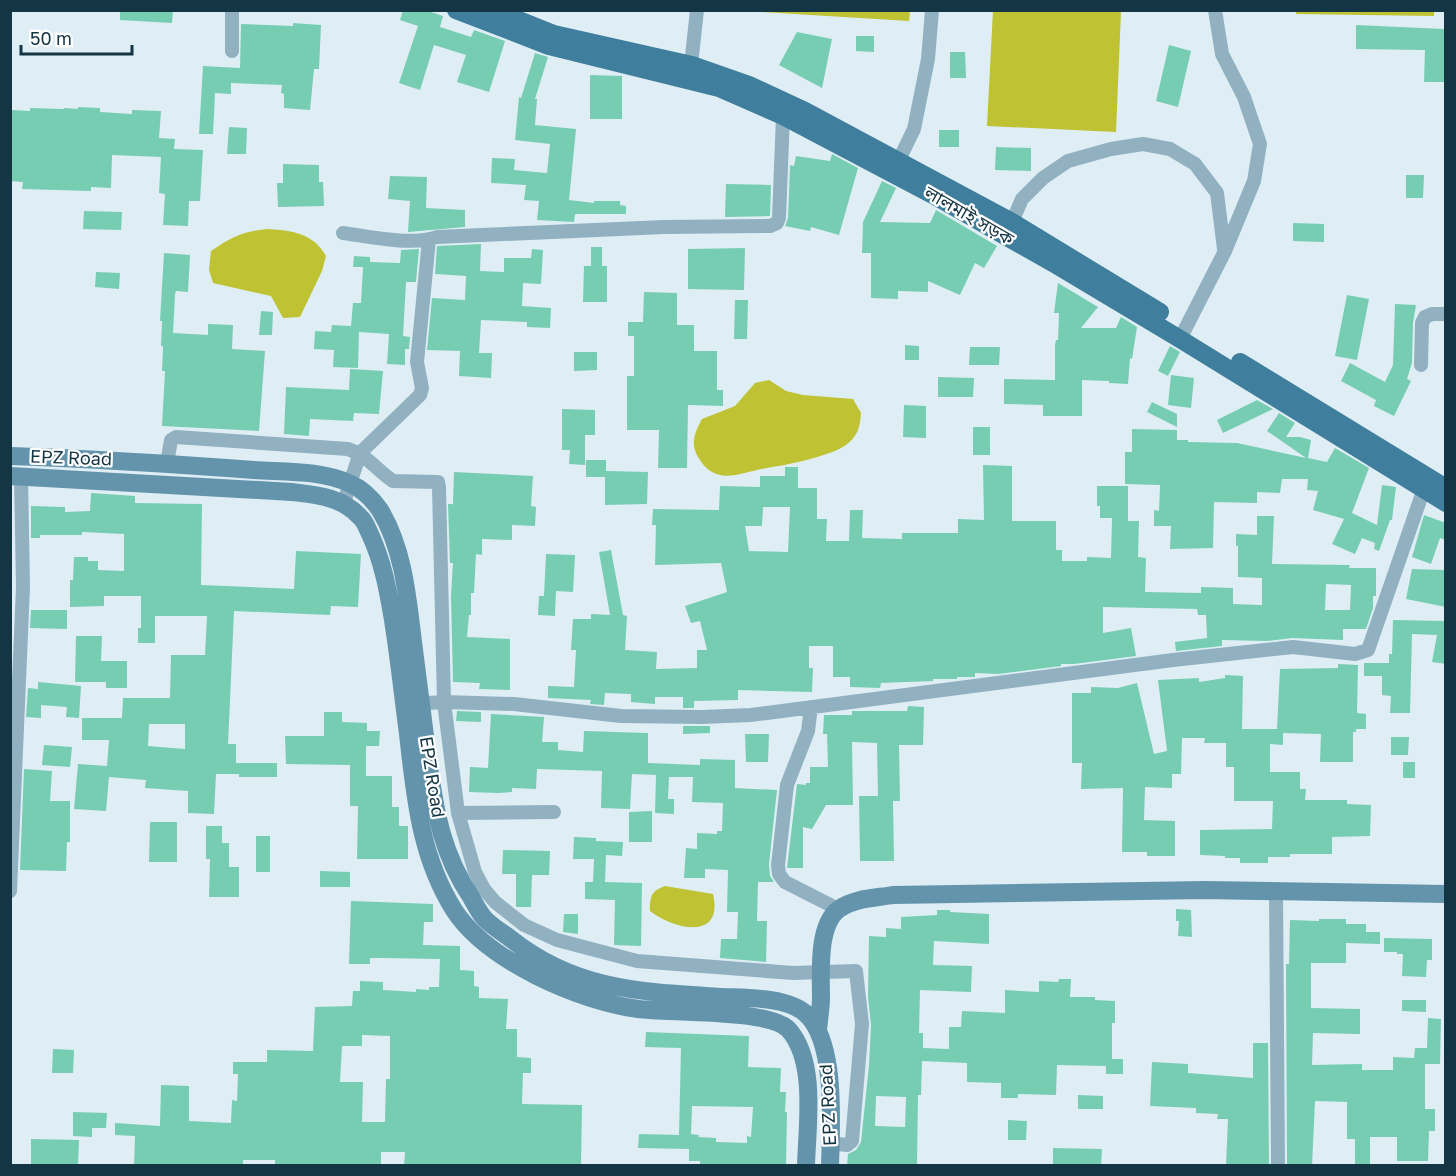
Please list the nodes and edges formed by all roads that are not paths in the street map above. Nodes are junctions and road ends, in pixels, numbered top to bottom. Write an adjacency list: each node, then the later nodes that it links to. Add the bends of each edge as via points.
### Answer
1 (232, 10): 7 (street)
2 (456, 10): 8 (main road, লালমাই সড়ক, via 549,46)
3 (494, 10): 8 (main road, লালমাই সড়ক, via 554,34)
4 (697, 10): 8 (street)
5 (933, 10): 10 (street, via 914,129)
6 (1215, 10): 14 (street, via 1222,54 1244,97 1260,144 1254,181)
7 (232, 51)
8 (691, 72): 9 (main road, লালমাই সড়ক); 10 (main road, লালমাই সড়ক, via 749,85)
9 (783, 116): 13 (street, via 779,218 770,226 664,227); 16 (main road, লালমাই সড়ক)
10 (898, 162): 11 (main road, লালমাই সড়ক)
11 (1012, 222): 14 (street, via 1022,199 1068,161 1143,144 1170,149 1194,164 1206,178 1217,193); 16 (main road, লালমাই সড়ক)
12 (344, 233): 13 (street)
13 (429, 240): 18 (street, via 417,362 420,395)
14 (1225, 251): 16 (street)
15 (1446, 315): 17 (street, via 1432,314 1422,323)
16 (1183, 333): 25 (main road, লালমাই সড়ক)
17 (1421, 365)
18 (360, 453): 21 (street, via 176,437 171,440); 24 (street); 29 (street, via 393,481 439,484)
19 (10, 456): 20 (main road, EPZ Road)
20 (104, 459): 21 (main road, EPZ Road); 23 (main road)
21 (167, 463): 24 (main road, EPZ Road, via 319,475)
22 (16, 476): 23 (main road, EPZ Road); 34 (street, via 22,587)
23 (103, 480): 27 (main road, EPZ Road, via 292,492)
24 (350, 483): 27 (street); 30 (main road, EPZ Road, via 379,508 401,566)
25 (1425, 484): 26 (main road, লালমাই সড়ক); 28 (main road, লালমাই সড়ক); 31 (street, via 1368,650 1355,654 1293,647)
26 (1446, 488)
27 (344, 502): 30 (main road, EPZ Road, via 362,518 378,552)
28 (1446, 503)
29 (444, 702): 30 (street); 31 (street, via 514,704 621,716 690,717 751,715); 33 (street)
30 (413, 703): 39 (main road, EPZ Road, via 445,849 484,918 551,966 600,984 645,992 766,999 805,1013); 41 (main road, EPZ Road, via 415,799 429,862 461,921 506,958 575,993 637,1009 768,1019 788,1029 802,1053 808,1089)
31 (811, 707): 37 (street, via 808,731 787,785 779,874 785,882)
32 (554, 812): 33 (street)
33 (458, 813): 38 (street, via 484,890 524,925 557,940 637,961 793,973)
34 (10, 891)
35 (1276, 891): 36 (main road); 37 (main road, via 893,896 858,900); 43 (street)
36 (1446, 894)
37 (838, 909): 38 (main road, via 826,926)
38 (820, 971): 39 (main road); 40 (street, via 856,971 862,1024 852,1142)
39 (818, 1030): 40 (main road, EPZ Road, via 830,1078)
40 (830, 1143): 42 (main road, EPZ Road)
41 (806, 1166)
42 (830, 1166)
43 (1278, 1166)

